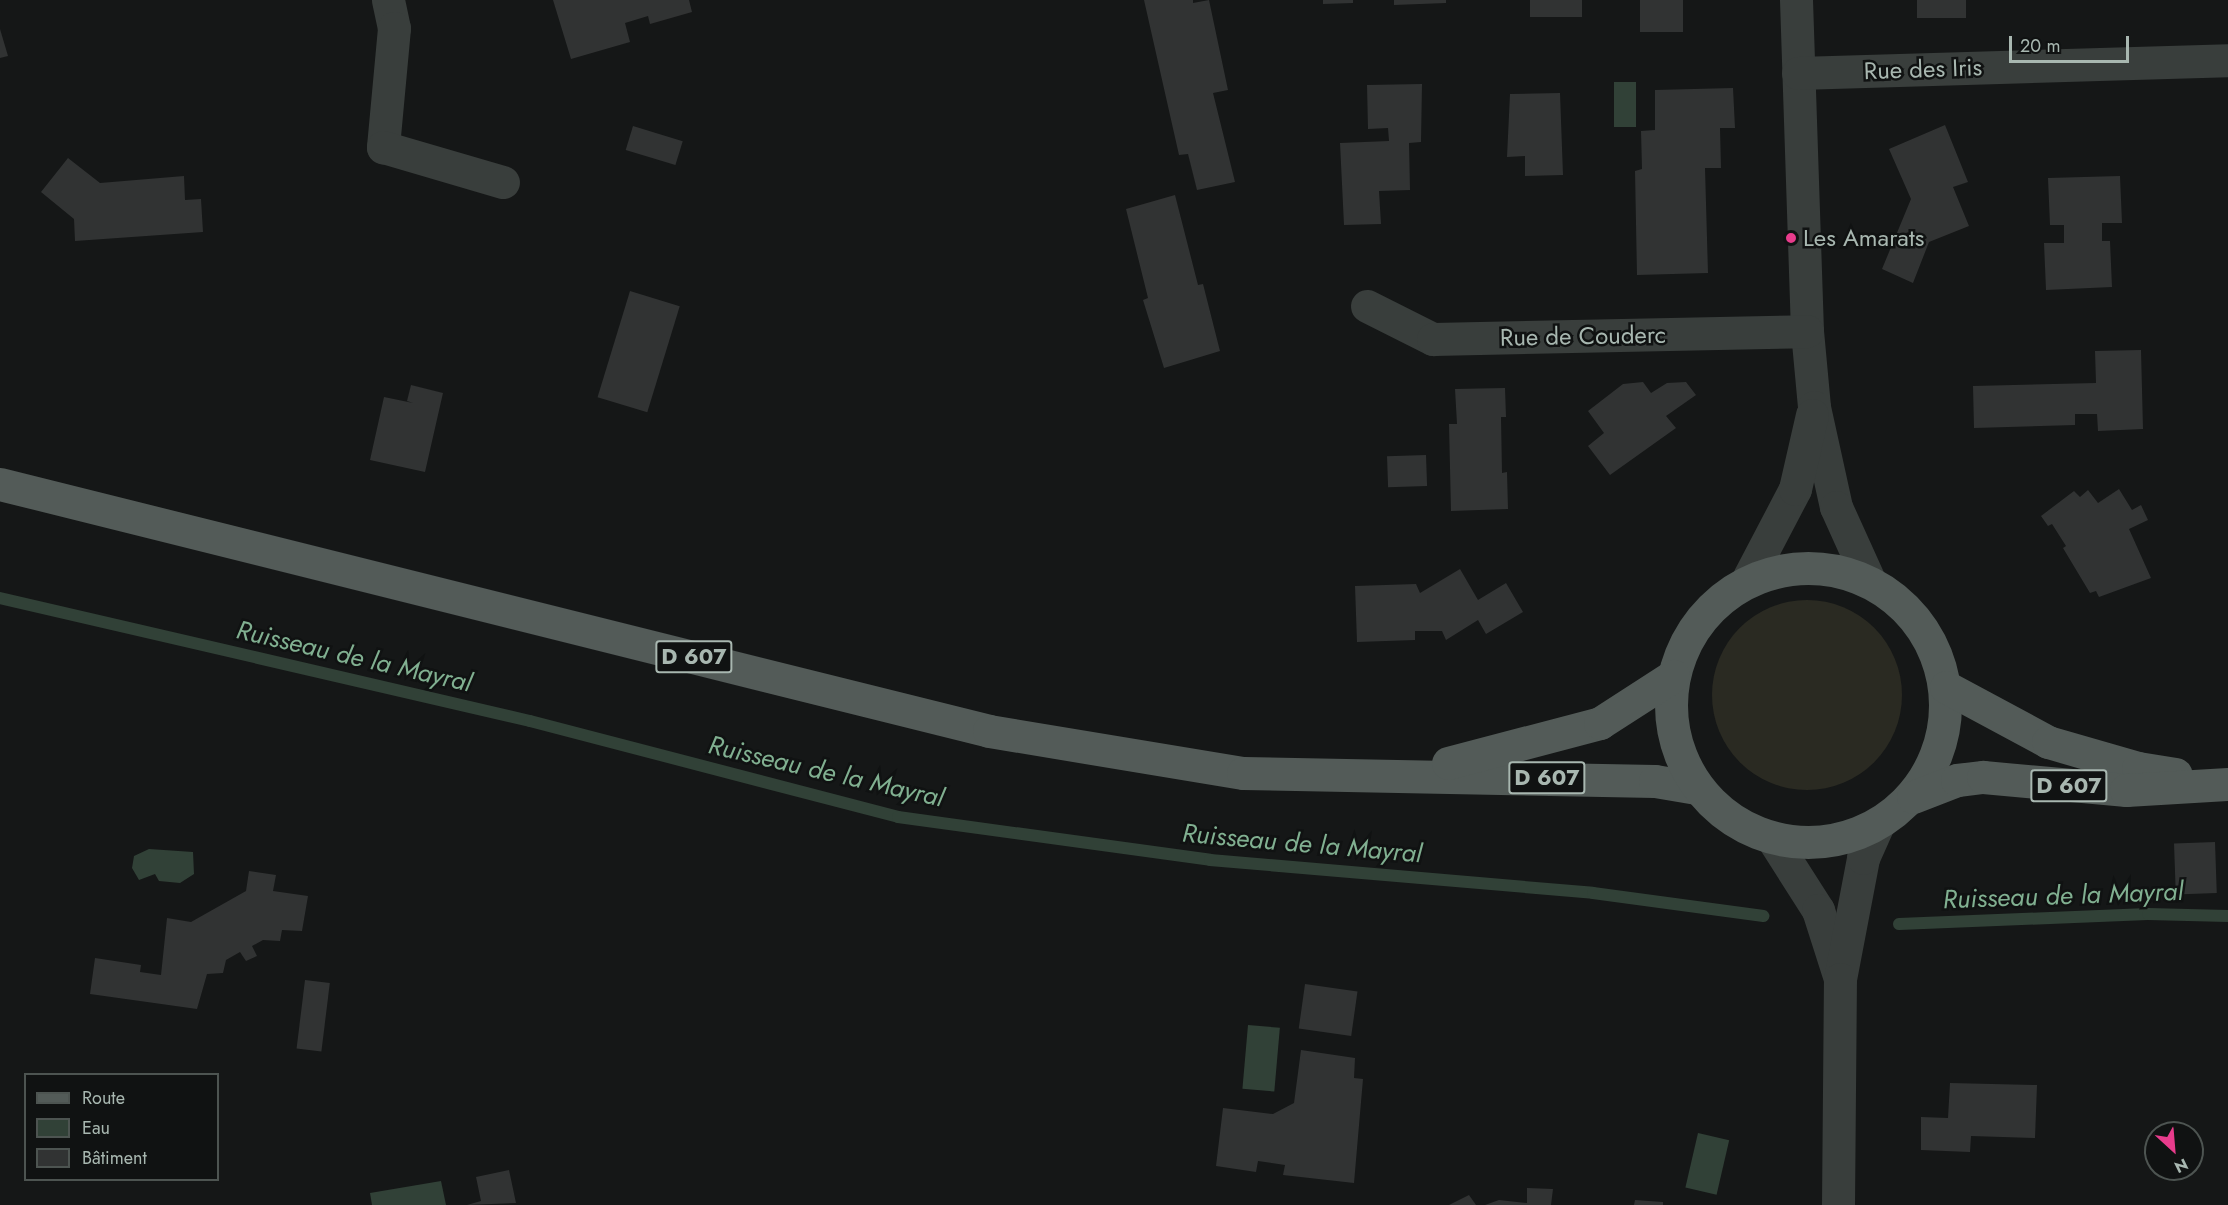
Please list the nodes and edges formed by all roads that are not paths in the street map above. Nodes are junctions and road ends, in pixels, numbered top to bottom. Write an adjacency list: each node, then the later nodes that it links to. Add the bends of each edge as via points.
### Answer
1 (388, 0): 5 (street, via 394,28 383,147)
2 (1796, 0): 4 (street)
3 (2228, 60): 4 (street, Rue des Iris)
4 (1798, 73): 7 (street)
5 (503, 182)
6 (1367, 306): 7 (street, Rue de Couderc, via 1433,339)
7 (1807, 331): 8 (street)
8 (1814, 407): 10 (street, via 1795,489); 11 (street, via 1836,507)
9 (0, 484): 14 (main road, D 607, via 989,730 1243,773)
10 (1749, 577): 11 (main road, via 1806,567); 12 (main road, via 1722,597 1686,640)
11 (1869, 580): 13 (main road, via 1903,604 1936,650)
12 (1673, 676): 14 (main road, D 607, via 1600,723 1511,749); 16 (main road, via 1672,732)
13 (1946, 687): 15 (main road, D 607, via 2048,742 2138,768); 17 (main road, via 1941,747)
14 (1398, 774): 16 (main road, D 607, via 1655,781)
15 (2228, 783): 17 (main road, D 607, via 2126,790 1983,777 1957,780)
16 (1696, 788): 19 (main road, via 1728,819)
17 (1913, 797): 18 (main road)
18 (1878, 824): 19 (main road, via 1822,844); 20 (street, via 1863,858)
19 (1774, 841): 20 (street, via 1818,910)
20 (1840, 979): 21 (street)
21 (1838, 1205)

